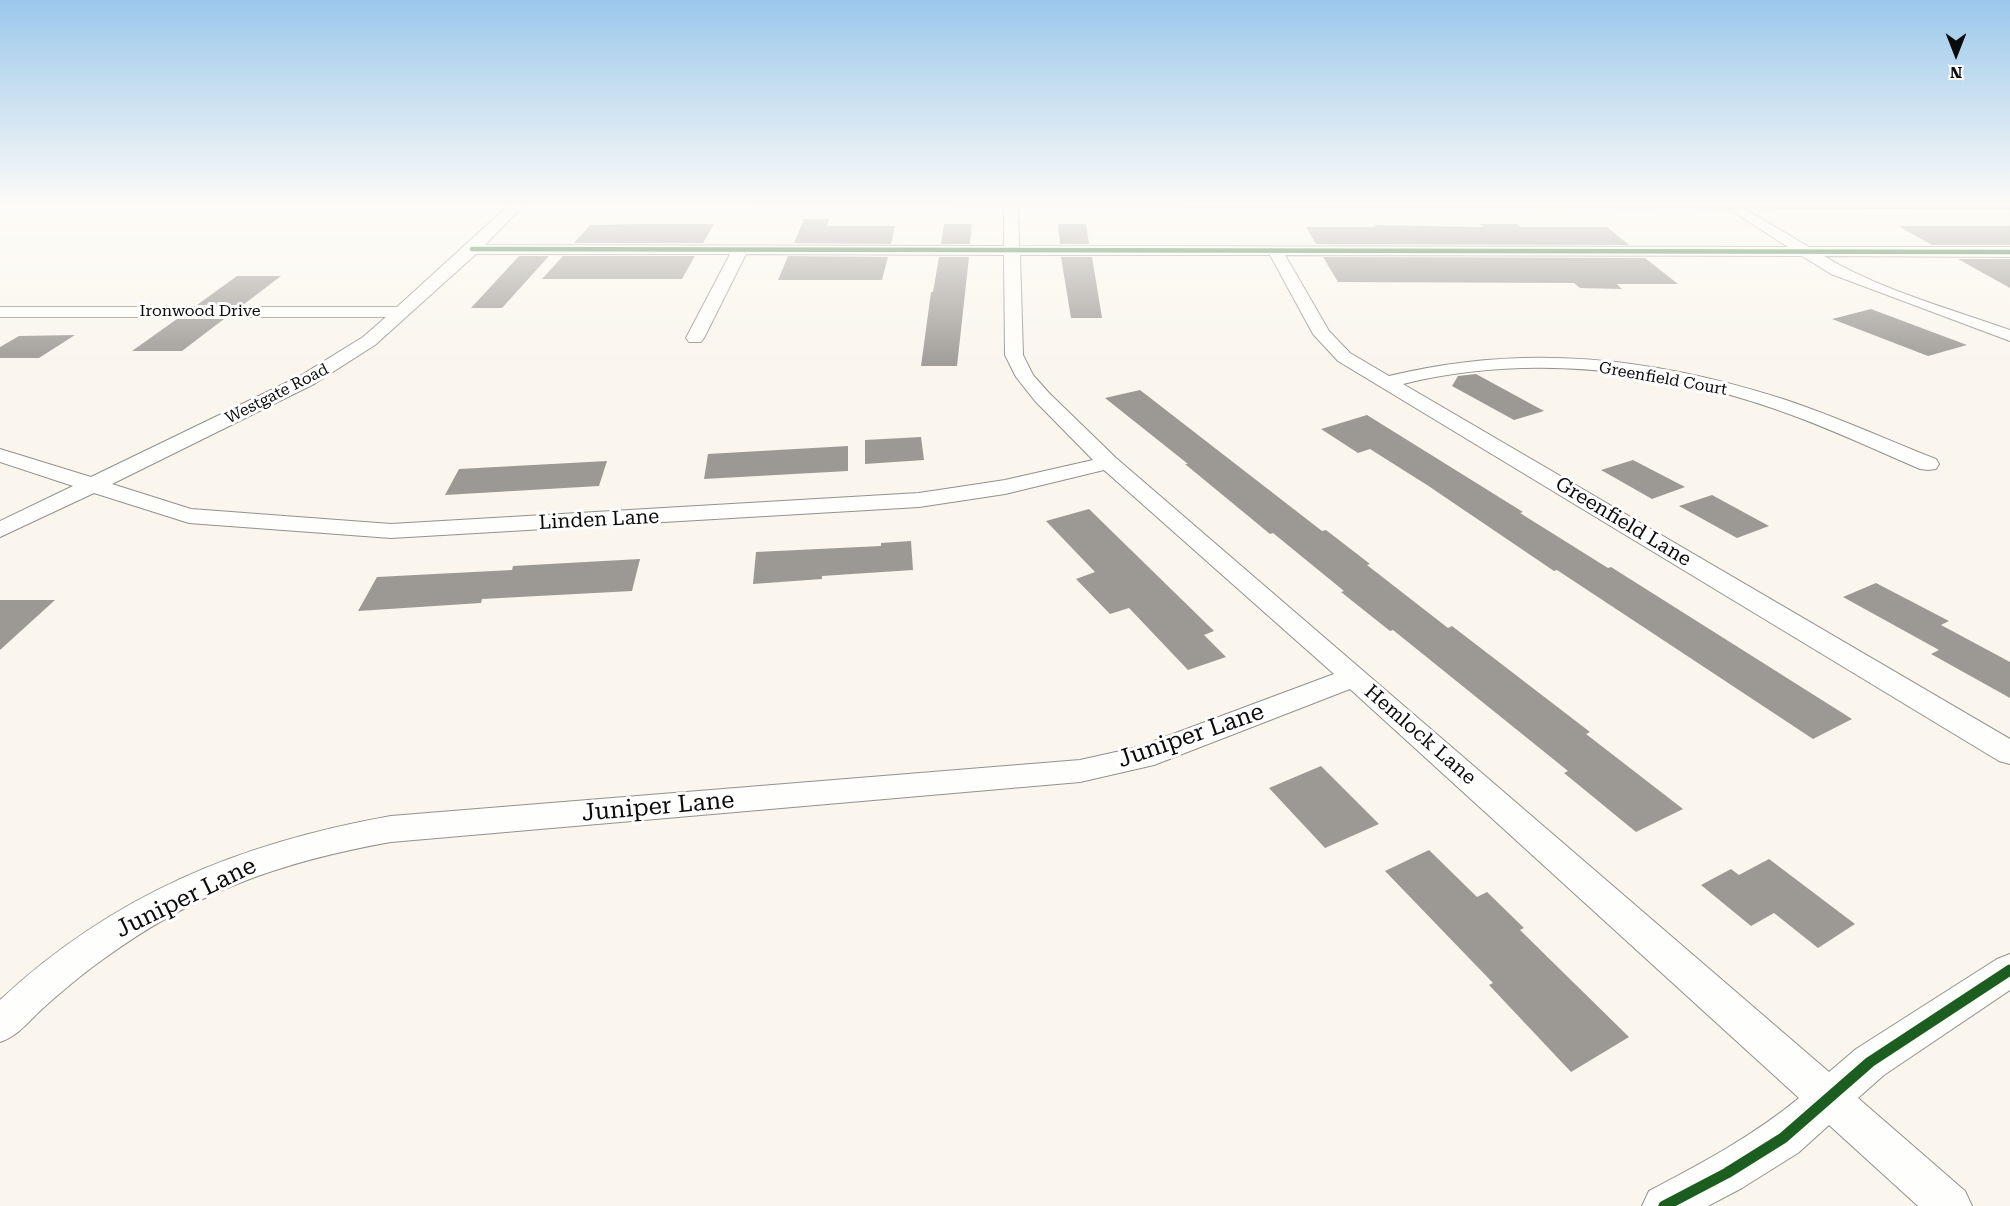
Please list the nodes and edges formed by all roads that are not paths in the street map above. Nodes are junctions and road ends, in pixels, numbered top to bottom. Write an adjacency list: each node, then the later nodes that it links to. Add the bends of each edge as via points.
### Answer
1 (459, 260): 7 (street, Westgate Road)
2 (736, 260): 9 (street)
3 (1011, 260): 12 (street, Hemlock Lane, via 1014,355 1019,367 1042,397)
4 (1280, 260): 10 (street, Greenfield Lane, via 1322,334 1344,357)
5 (1820, 260): 8 (street, via 1864,282)
6 (0, 312): 7 (street, Ironwood Drive)
7 (400, 312): 14 (street, Westgate Road, via 369,341 307,380)
8 (2010, 336)
9 (695, 338)
10 (1387, 382): 13 (street, Greenfield Court, via 1440,368 1512,363 1578,365 1656,374 1777,404); 17 (street, Greenfield Lane)
11 (0, 455): 14 (street, Linden Lane)
12 (1108, 463): 14 (street, Linden Lane, via 1005,487 920,500 391,531 189,516); 16 (street, Hemlock Lane)
13 (1928, 464)
14 (91, 485): 15 (street, Westgate Road)
15 (0, 530)
16 (1354, 677): 19 (street, Juniper Lane, via 1143,757 1080,771 391,830 332,840 261,860 153,909 91,947); 20 (street, Hemlock Lane)
17 (2010, 753)
18 (2010, 970): 20 (street, via 1870,1062)
19 (0, 1025)
20 (1829, 1097): 21 (street, via 1783,1138); 22 (street, Hemlock Lane)
21 (1664, 1206)
22 (1950, 1206)

